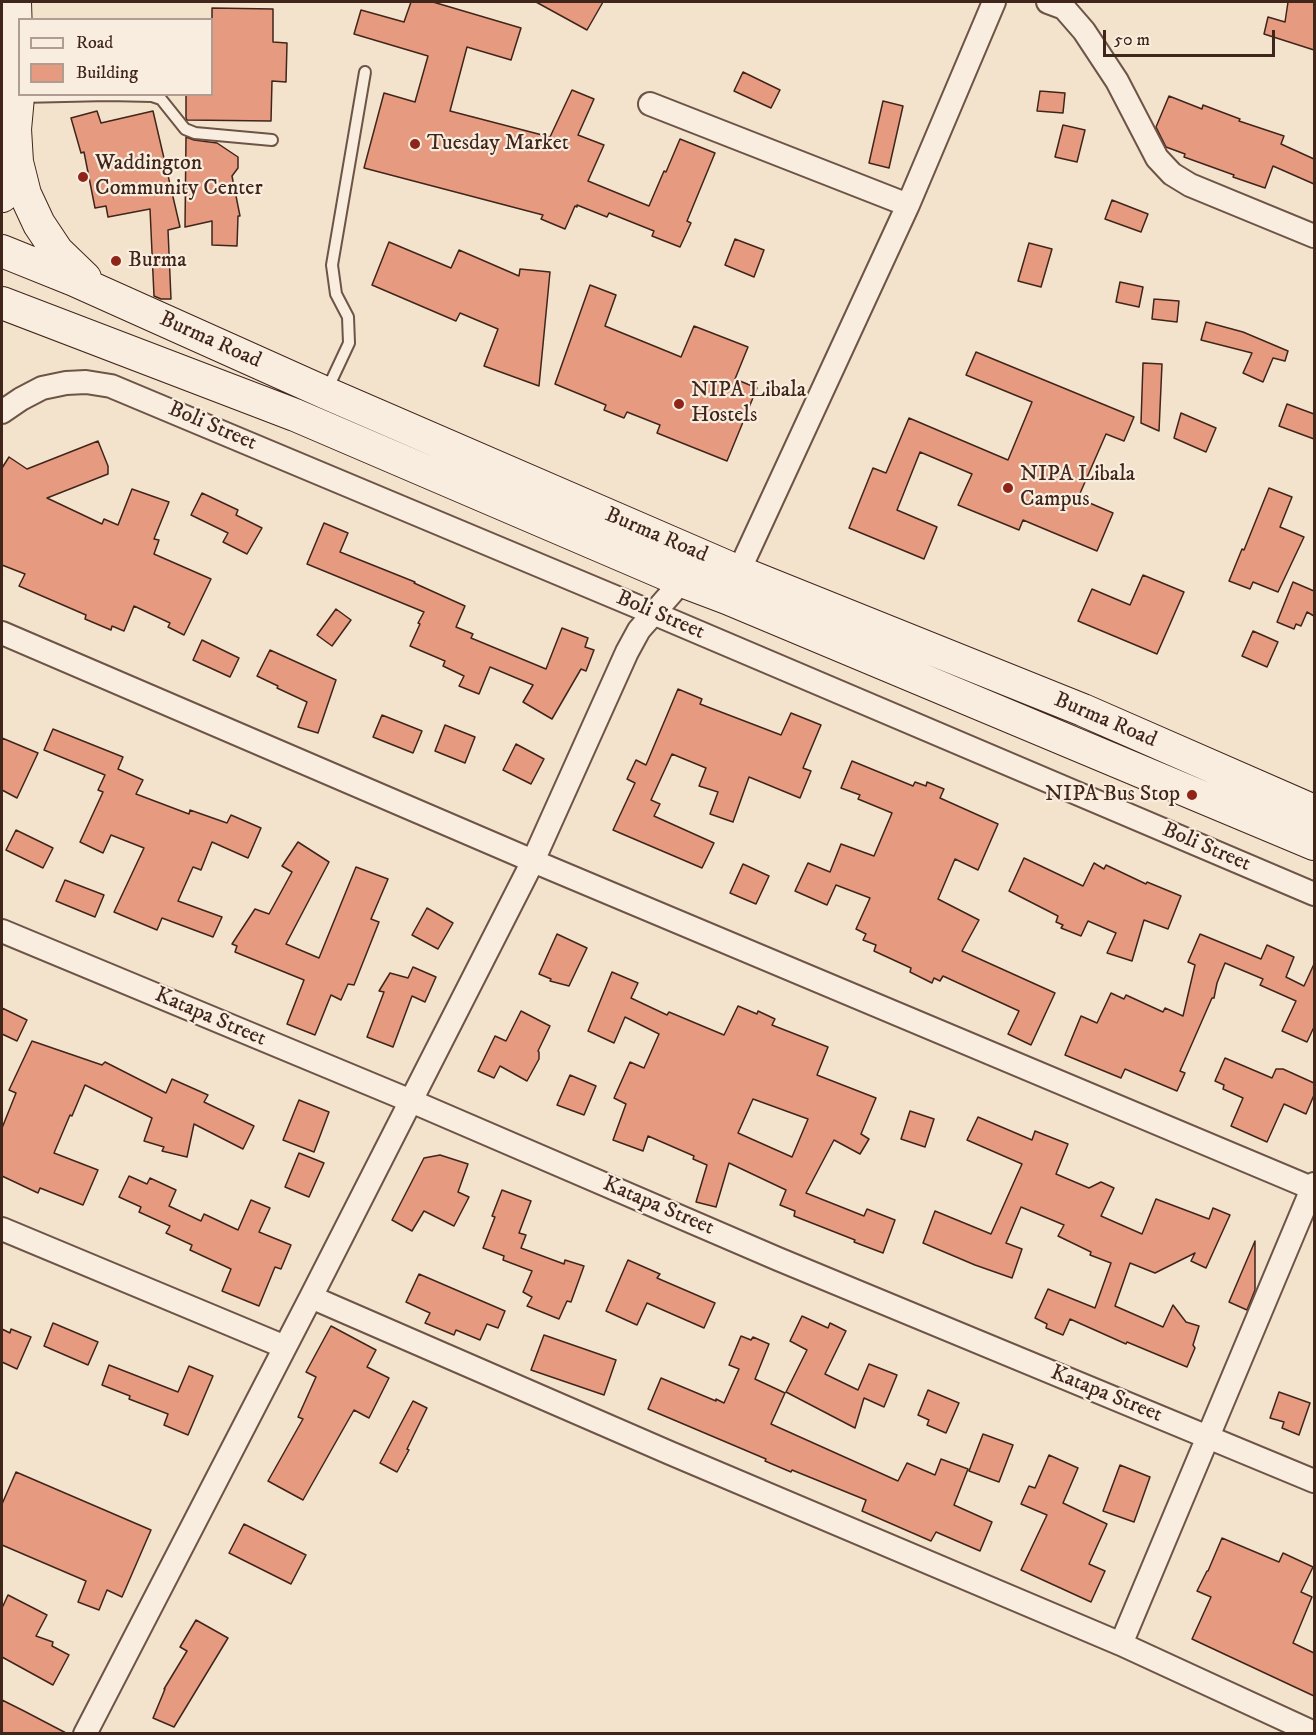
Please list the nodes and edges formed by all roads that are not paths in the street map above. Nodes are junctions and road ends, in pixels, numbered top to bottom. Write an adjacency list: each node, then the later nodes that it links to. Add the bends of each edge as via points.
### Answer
1 (15, 2): 7 (main road)
2 (994, 2): 12 (street)
3 (1048, 2): 13 (street, via 1064,8 1084,31 1117,81 1158,158 1172,174)
4 (365, 72): 19 (lane, via 332,265 336,294 348,317 349,343)
5 (63, 96): 7 (lane)
6 (152, 96): 10 (lane, via 161,99 185,129 195,133)
7 (18, 97): 9 (main road)
8 (650, 104): 12 (street)
9 (15, 129): 11 (main road); 15 (main road, via 17,162 25,194 39,224 72,267)
10 (272, 140)
11 (2, 196)
12 (908, 205): 22 (street)
13 (1314, 236)
14 (2, 251): 15 (main road, Burma Road)
15 (106, 295): 19 (main road, Burma Road)
16 (2, 303): 18 (main road, Burma Road)
17 (2, 321): 18 (main road)
18 (47, 321): 21 (main road, Burma Road, via 295,415)
19 (326, 393): 22 (main road, Burma Road)
20 (2, 412): 23 (street, Boli Street, via 42,388 86,382 111,386)
21 (682, 581): 22 (main road, Burma Road); 23 (street)
22 (732, 585): 25 (main road, Burma Road, via 1083,710); 26 (main road, Burma Road)
23 (653, 613): 27 (street, via 627,652); 28 (street, Boli Street)
24 (2, 633): 27 (street)
25 (1314, 811)
26 (1314, 844)
27 (532, 861): 30 (street); 31 (street)
28 (1314, 894)
29 (2, 931): 30 (street, Katapa Street)
30 (411, 1101): 33 (street); 35 (street, Katapa Street, via 778,1259)
31 (1314, 1187): 35 (street)
32 (2, 1228): 34 (street)
33 (310, 1297): 34 (street); 37 (street)
34 (285, 1347): 39 (street)
35 (1207, 1436): 36 (street, Katapa Street); 37 (street)
36 (1314, 1481)
37 (1121, 1644): 38 (street)
38 (1314, 1733)
39 (85, 1734)

